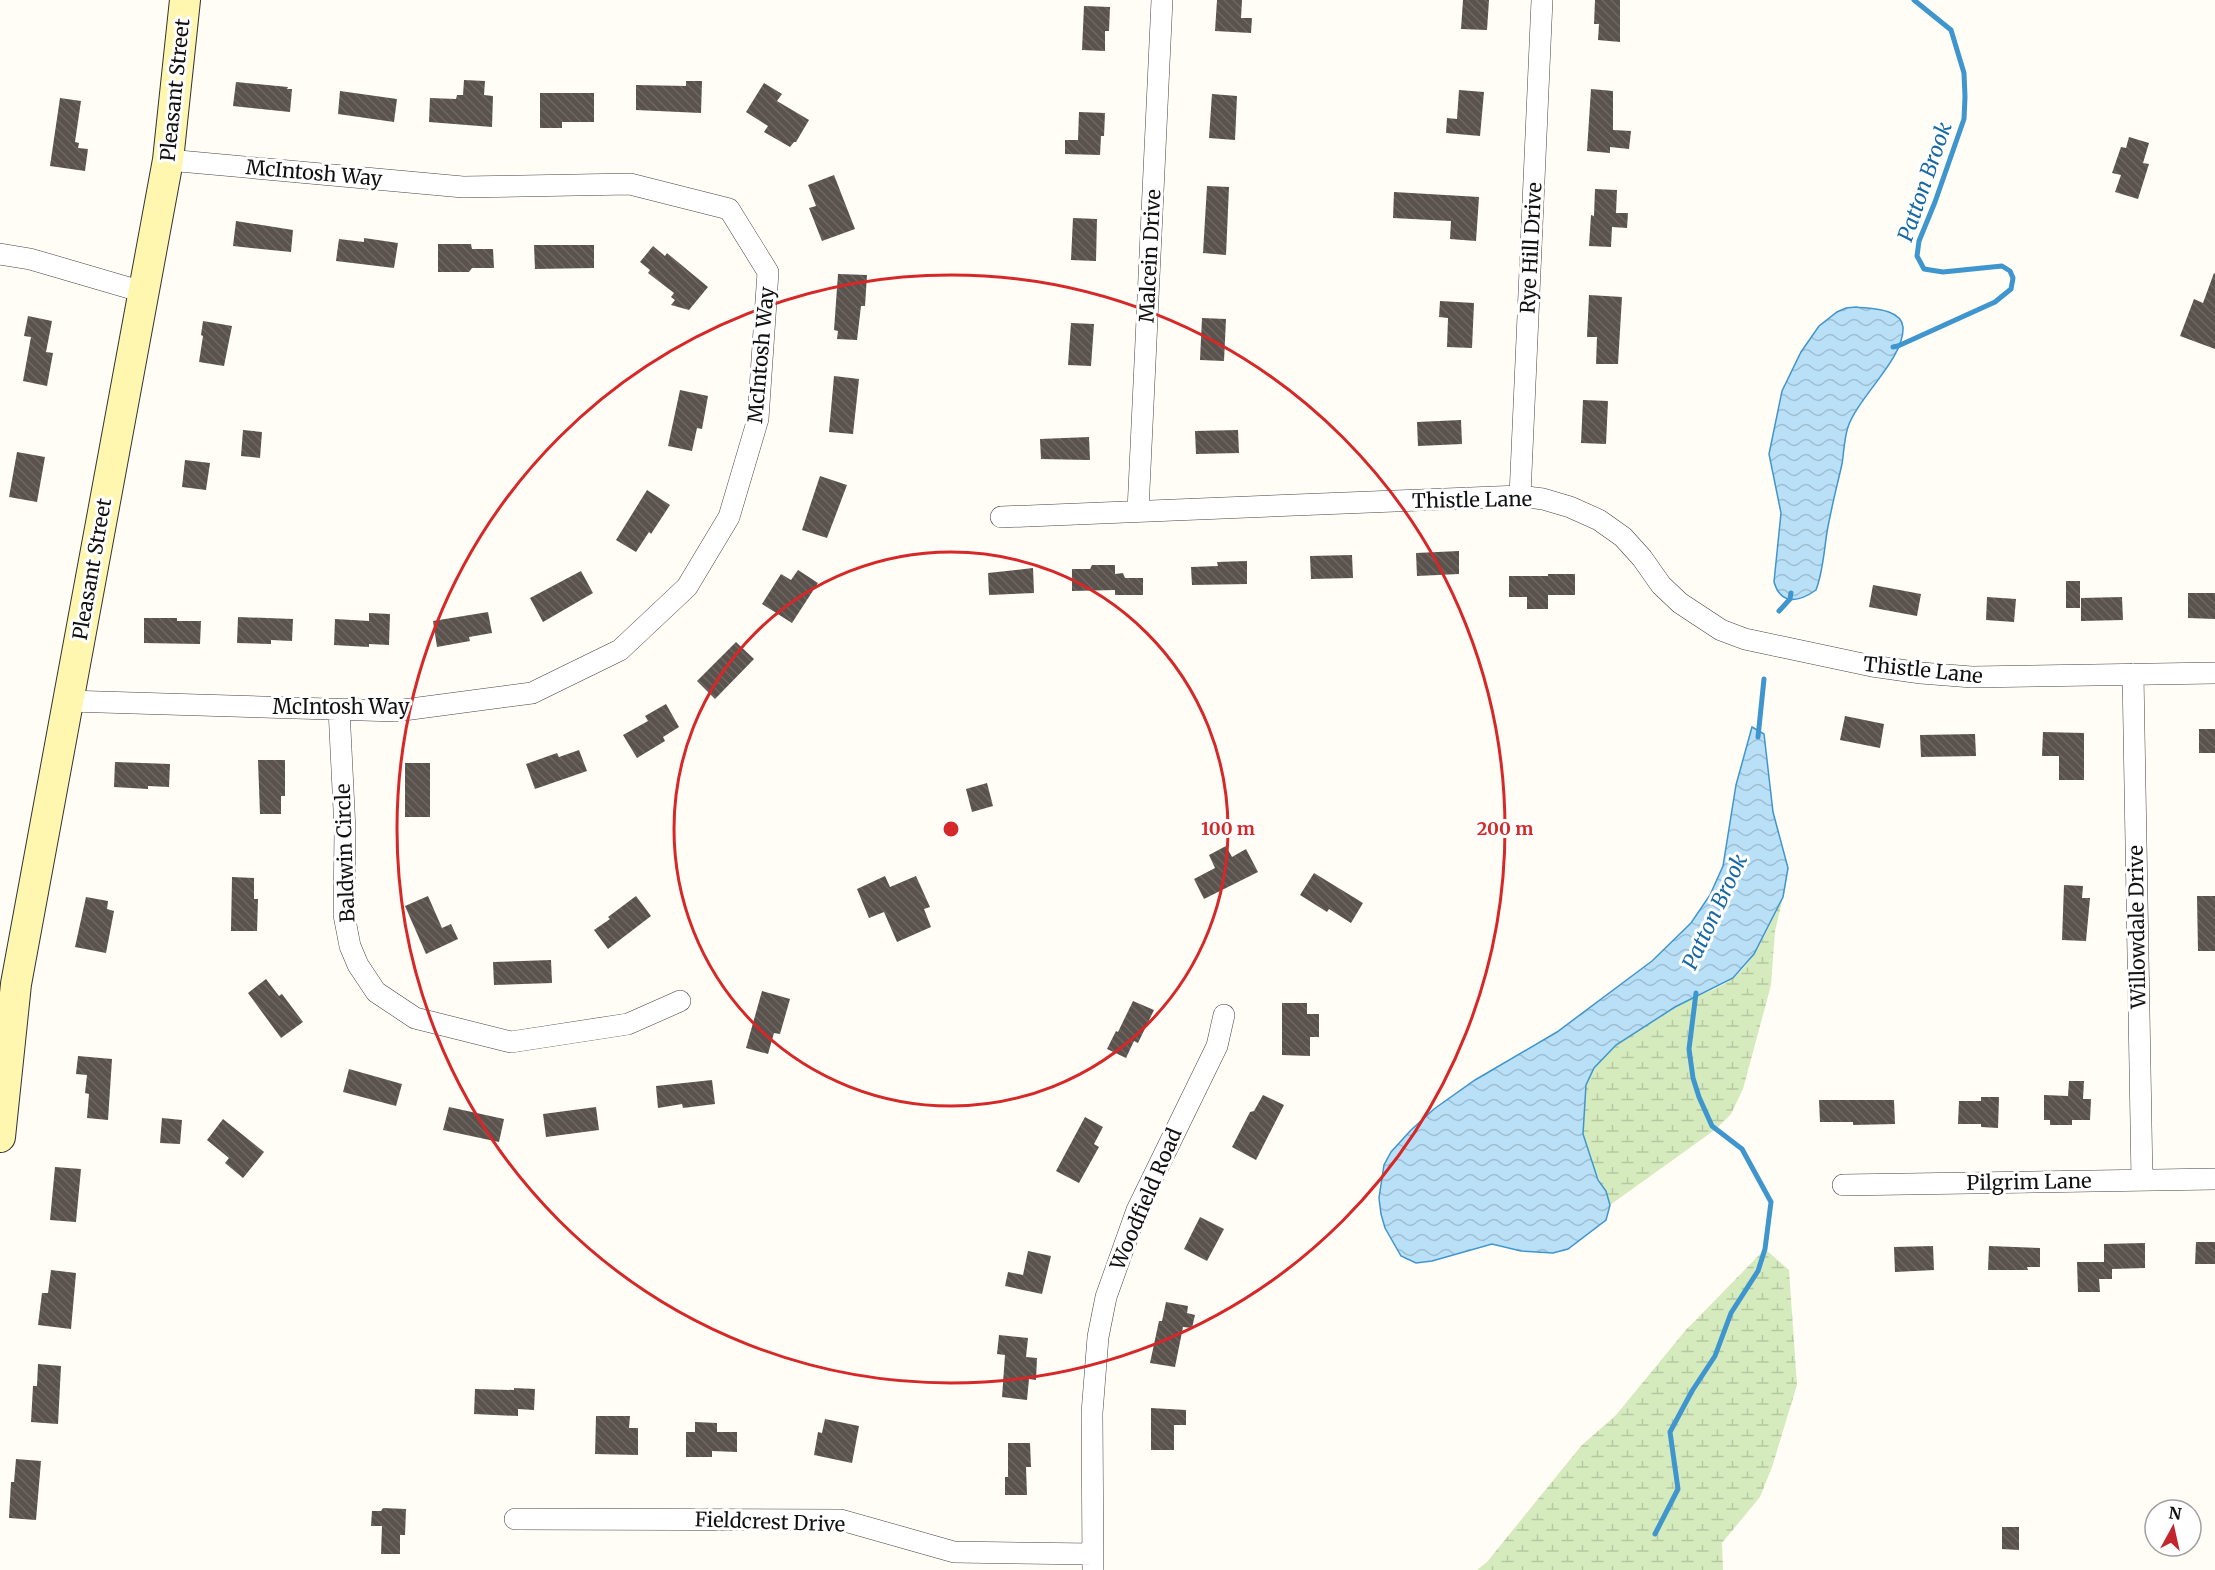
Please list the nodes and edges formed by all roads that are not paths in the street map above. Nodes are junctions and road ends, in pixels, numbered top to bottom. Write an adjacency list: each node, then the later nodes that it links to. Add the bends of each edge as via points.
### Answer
1 (185, 0): 4 (street, Pleasant Street)
2 (1162, 0): 8 (street, Malcein Drive)
3 (1542, 0): 7 (street, Rye Hill Drive)
4 (168, 160): 6 (street, Pleasant Street); 13 (street, McIntosh Way, via 464,187 630,184 729,209 768,272 758,419 729,518 687,587 620,650 532,693 396,711)
5 (0, 254): 6 (street)
6 (143, 292): 12 (street, Pleasant Street)
7 (1520, 496): 8 (street, Thistle Lane); 11 (street, Thistle Lane, via 1570,507 1599,520 1623,537 1680,603 1721,630 1745,639 1921,674)
8 (1138, 511): 9 (street, Thistle Lane)
9 (1000, 518)
10 (2215, 673): 11 (street, Thistle Lane)
11 (2133, 674): 18 (street, Willowdale Drive)
12 (68, 701): 13 (street, McIntosh Way); 16 (street, Pleasant Street, via 16,984)
13 (339, 709): 14 (street, Baldwin Circle, via 345,830 344,915 350,946 376,992 416,1018 511,1042 628,1024)
14 (680, 1001)
15 (1224, 1015): 21 (street, Woodfield Road, via 1217,1046 1137,1210 1106,1297 1092,1413)
16 (0, 1137)
17 (2215, 1179): 18 (street, Pilgrim Lane)
18 (2142, 1180): 19 (street, Pilgrim Lane)
19 (1843, 1185)
20 (515, 1519): 21 (street, Fieldcrest Drive, via 841,1520 954,1552)
21 (1093, 1562)

